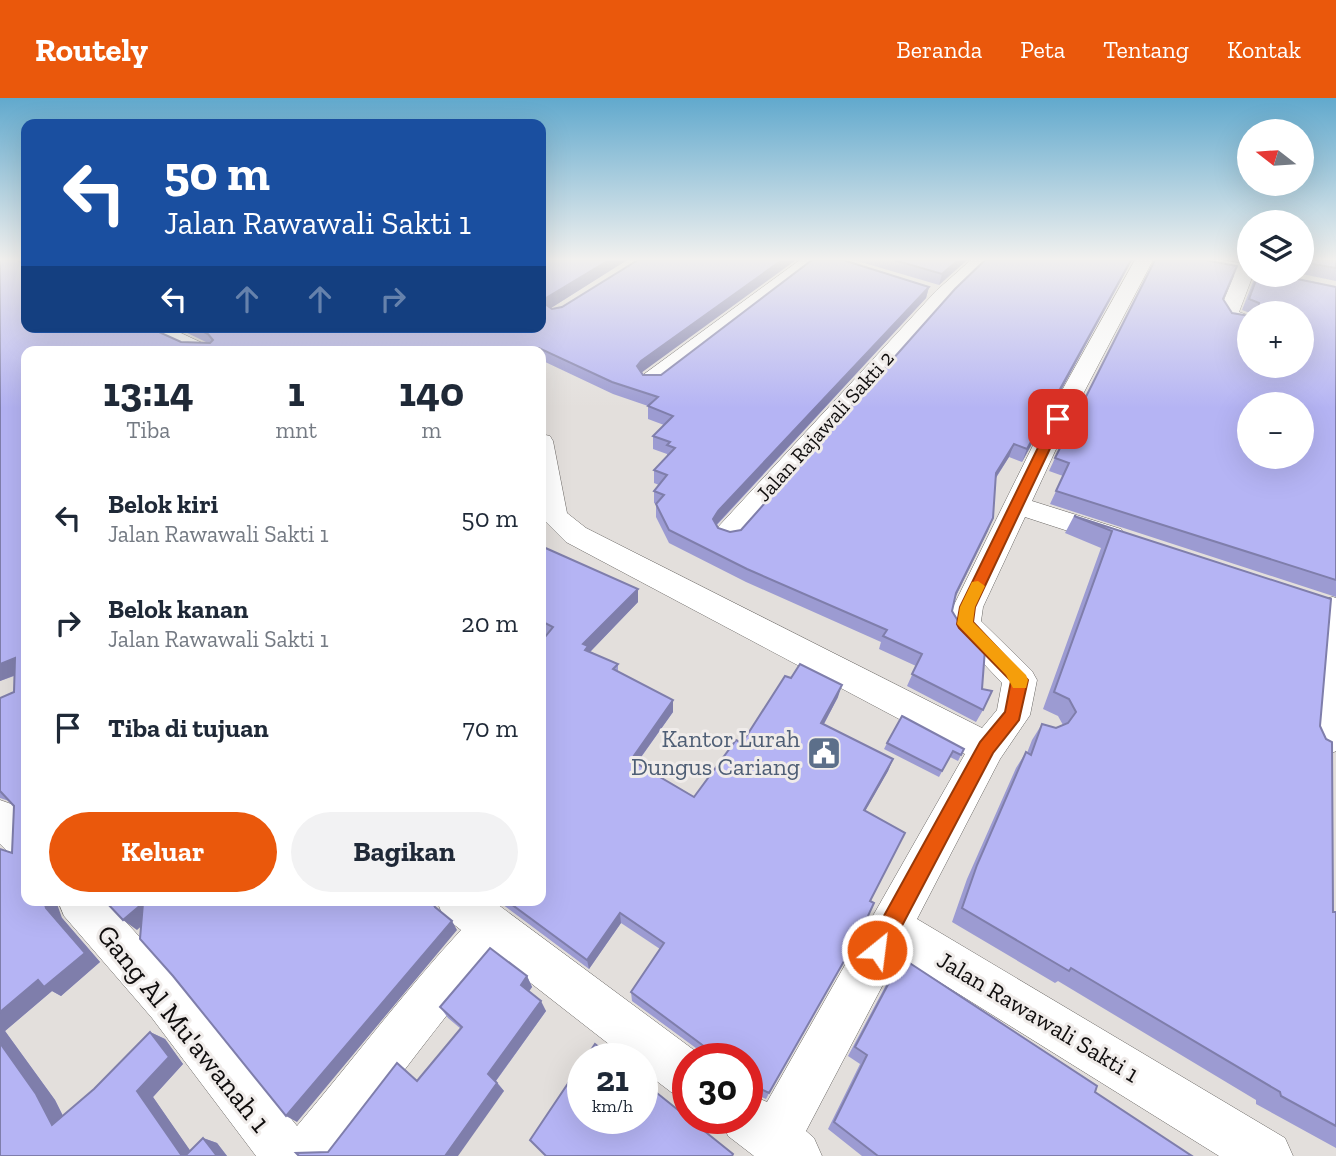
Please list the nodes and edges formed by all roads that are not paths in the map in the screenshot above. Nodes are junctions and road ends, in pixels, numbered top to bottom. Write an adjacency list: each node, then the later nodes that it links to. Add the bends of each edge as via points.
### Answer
1 (745, 309): 6 (street)
2 (923, 309): 9 (street, Jalan Rajawali Sakti 2)
3 (1117, 309): 7 (street)
4 (164, 333): 5 (street)
5 (193, 346)
6 (651, 380)
7 (1017, 505): 10 (street); 13 (street, via 968,607 965,624 1020,680 1029,721)
8 (547, 521): 13 (street)
9 (729, 533)
10 (1135, 544)
11 (1325, 605): 12 (street)
12 (1322, 743)
13 (987, 748): 18 (street)
14 (0, 818): 15 (street)
15 (21, 838)
16 (83, 906): 21 (street, Gang Al Mu'awanah 1, via 168,1002)
17 (476, 914): 19 (street); 22 (street, via 408,1030)
18 (890, 927): 20 (street); 23 (street, Jalan Rawawali Sakti 1)
19 (672, 1063)
20 (772, 1138)
21 (288, 1156)
22 (306, 1156)
23 (1267, 1156)

